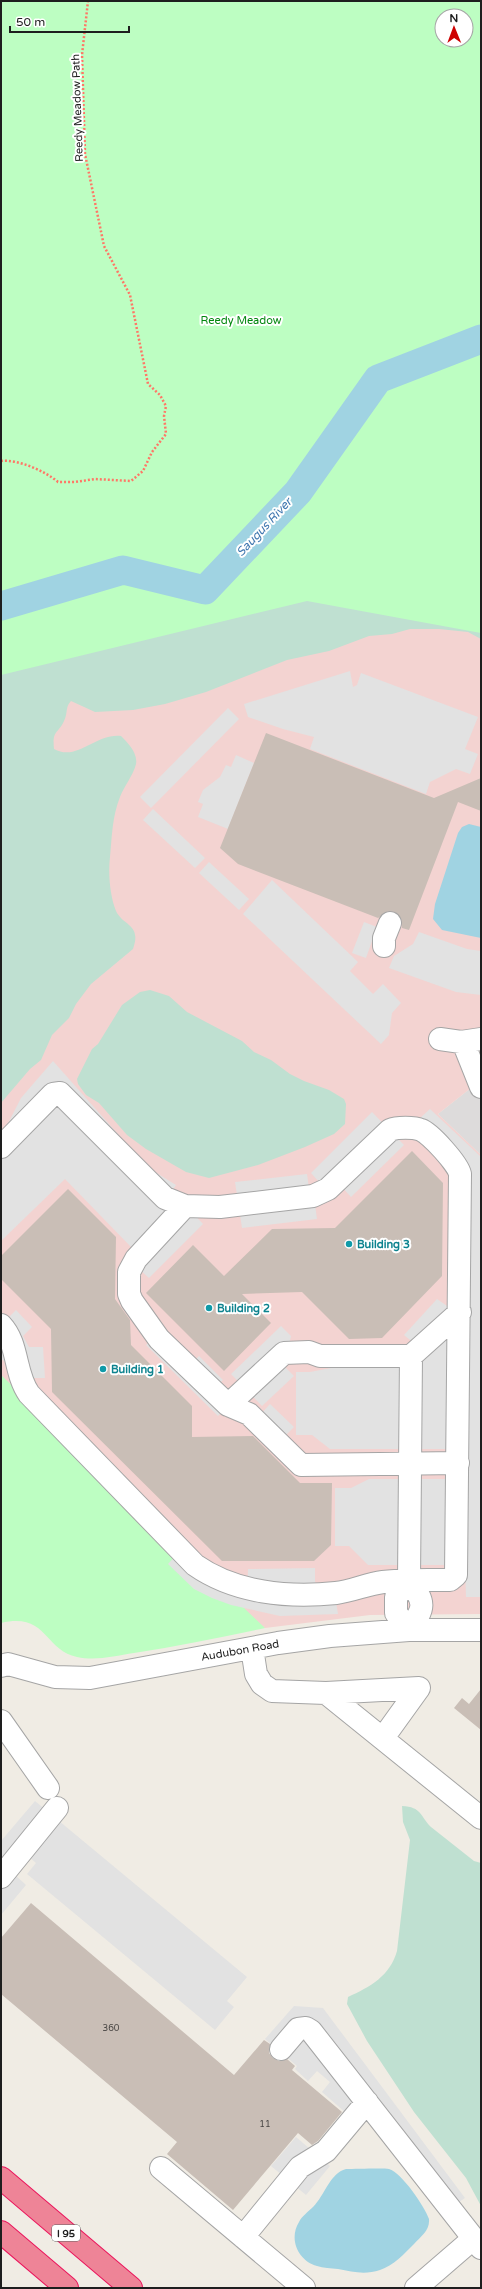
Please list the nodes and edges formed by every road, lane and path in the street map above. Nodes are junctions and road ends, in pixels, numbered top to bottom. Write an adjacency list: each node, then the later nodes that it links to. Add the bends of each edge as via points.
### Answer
1 (88, 1): 2 (path, Reedy Meadow Path, via 82,55 85,154 104,246 130,294 148,384 160,395 166,406 166,434 152,452 143,471 131,481 96,479 58,482 50,475 28,466)
2 (1, 461)
3 (390, 923): 4 (street, via 383,940)
4 (384, 946)
5 (440, 1039): 6 (street)
6 (472, 1041): 7 (street)
7 (481, 1087)
8 (1, 1147): 9 (street, via 52,1095 60,1093 165,1198)
9 (185, 1206): 10 (street, via 240,1205 313,1196 328,1189 390,1130 421,1130 460,1171); 13 (street, via 136,1259 129,1272 129,1294 159,1339)
10 (460, 1312): 12 (street); 15 (street)
11 (1, 1325): 16 (street, via 11,1339 22,1380 29,1394 204,1572 254,1590 292,1594 337,1593 375,1583)
12 (411, 1356): 13 (street, via 320,1356 309,1352 285,1352); 14 (street)
13 (228, 1405): 14 (street, via 249,1414 301,1465)
14 (409, 1463): 15 (street); 16 (street)
15 (458, 1463): 16 (street, via 456,1575 450,1580)
16 (409, 1580): 17 (street, via 396,1597 396,1613)
17 (409, 1630): 18 (street, Audubon Road); 19 (street, Audubon Road, via 330,1636)
18 (481, 1630)
19 (252, 1648): 20 (street, Audubon Road, via 90,1678); 21 (street, via 256,1674 262,1684 272,1691)
20 (3, 1670)
21 (326, 1693): 23 (street); 23 (street, via 419,1688)
22 (1, 1721): 24 (street)
23 (383, 1738): 26 (street)
24 (48, 1788)
25 (58, 1808): 27 (street)
26 (481, 1818)
27 (1, 1877)
28 (281, 2049): 29 (street, via 298,2029 310,2029)
29 (367, 2102): 33 (street, via 326,2151 300,2168); 34 (street)
30 (161, 2168): 33 (street)
31 (1, 2178): 36 (highway, I 95)
32 (1, 2232): 35 (highway)
33 (244, 2237): 37 (street)
34 (477, 2243): 38 (street)
35 (67, 2288)
36 (131, 2288)
37 (304, 2288)
38 (416, 2288)

